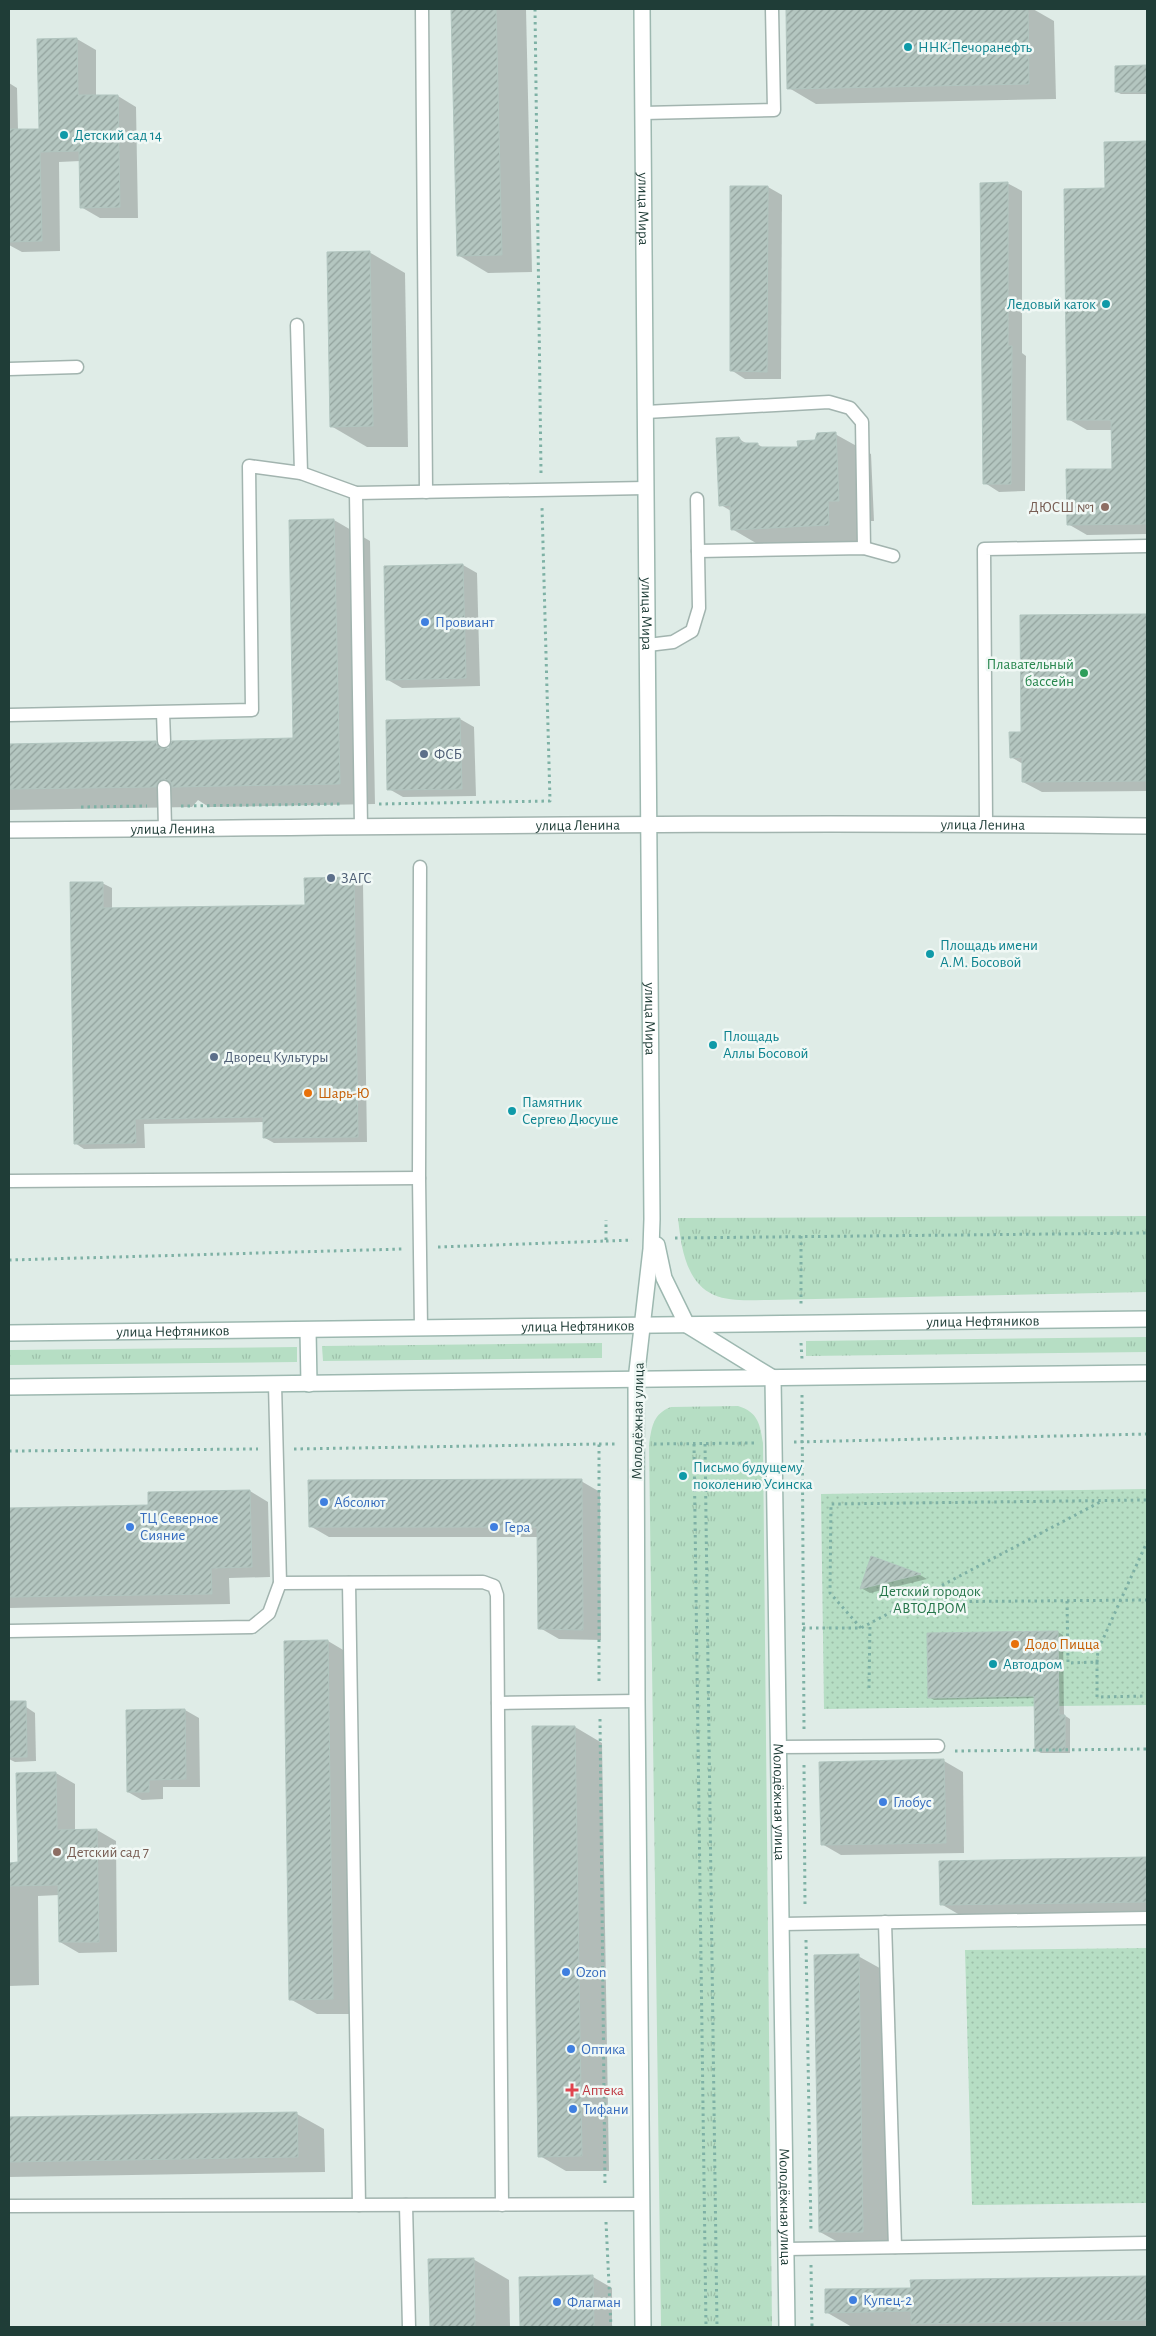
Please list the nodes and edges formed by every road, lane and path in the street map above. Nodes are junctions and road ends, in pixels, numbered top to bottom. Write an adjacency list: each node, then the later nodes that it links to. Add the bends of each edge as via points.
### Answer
1 (422, 9): 13 (lane)
2 (535, 9): 12 (path)
3 (642, 9): 5 (main road, улица Мира)
4 (772, 9): 5 (lane, via 774,110)
5 (643, 113): 9 (main road, улица Мира)
6 (296, 325): 10 (lane)
7 (77, 367): 8 (lane)
8 (9, 369)
9 (646, 412): 11 (main road, улица Мира); 17 (lane, via 829,402 850,408 862,422)
10 (301, 473): 14 (lane); 21 (lane, via 249,466 252,710)
11 (646, 488): 12 (lane); 20 (main road, улица Мира)
12 (542, 489): 13 (lane); 25 (path, via 550,801)
13 (426, 492): 14 (lane)
14 (356, 493): 25 (lane)
15 (697, 498): 18 (lane)
16 (1147, 546): 29 (lane, via 984,550)
17 (864, 548): 18 (lane); 19 (lane)
18 (698, 551): 20 (lane, via 699,608 692,631 673,642)
19 (893, 556)
20 (648, 645): 28 (main road, улица Мира)
21 (163, 713): 22 (lane); 23 (lane)
22 (9, 715)
23 (164, 741)
24 (164, 787): 26 (lane)
25 (362, 804): 26 (path); 30 (lane)
26 (165, 806): 27 (path); 32 (lane)
27 (77, 807)
28 (649, 824): 29 (main road, улица Ленина); 30 (main road, улица Ленина); 37 (main road, улица Мира)
29 (986, 824): 31 (main road, улица Ленина)
30 (361, 826): 32 (main road, улица Ленина)
31 (1147, 826)
32 (165, 829): 33 (main road, улица Ленина)
33 (9, 830)
34 (420, 867): 35 (lane)
35 (419, 1178): 36 (lane); 43 (lane)
36 (9, 1181)
37 (652, 1218): 41 (main road, улица Мира); 48 (main road, улица Мира)
38 (606, 1220): 42 (path)
39 (1147, 1233): 40 (path)
40 (801, 1236): 41 (path); 46 (path)
41 (656, 1238): 42 (path); 47 (main road, улица Мира, via 664,1278)
42 (606, 1241): 43 (path)
43 (419, 1248): 44 (path); 49 (lane)
44 (9, 1260)
45 (1147, 1320): 46 (main road, улица Нефтяников)
46 (801, 1324): 47 (main road, улица Нефтяников); 54 (path)
47 (687, 1325): 48 (main road, улица Нефтяников); 53 (main road)
48 (642, 1326): 49 (main road, улица Нефтяников); 55 (main road, Молодёжная улица)
49 (421, 1328): 50 (main road, улица Нефтяников)
50 (308, 1330): 51 (main road, улица Нефтяников); 57 (main road)
51 (9, 1334)
52 (1147, 1373): 54 (main road)
53 (773, 1378): 54 (main road); 55 (main road); 61 (main road, Молодёжная улица)
54 (802, 1378): 60 (path)
55 (636, 1380): 57 (main road); 63 (main road, Молодёжная улица)
56 (276, 1384): 57 (main road); 58 (main road); 69 (lane)
57 (309, 1384)
58 (9, 1387)
59 (1147, 1434): 60 (path)
60 (802, 1442): 61 (path); 76 (path)
61 (773, 1443): 65 (path); 86 (main road, Молодёжная улица)
62 (599, 1444): 63 (path)
63 (637, 1444): 64 (path); 82 (main road, Молодёжная улица)
64 (694, 1444): 65 (path); 105 (path)
65 (705, 1444): 106 (path)
66 (1147, 1500): 67 (path)
67 (1103, 1501): 74 (path); 77 (path, via 831,1504 830,1593)
68 (1147, 1542): 72 (path)
69 (280, 1583): 70 (lane); 78 (lane, via 269,1613 252,1627)
70 (349, 1583): 83 (lane, via 483,1582 494,1586); 95 (lane)
71 (1067, 1600): 72 (path); 74 (path); 79 (path, via 1068,1663)
72 (1120, 1600): 73 (path); 79 (path, via 1098,1650)
73 (1147, 1600)
74 (910, 1602): 75 (path)
75 (870, 1623): 77 (path); 80 (path)
76 (803, 1628): 77 (path); 84 (path)
77 (861, 1628)
78 (9, 1631)
79 (1097, 1662): 81 (path, via 1096,1697)
80 (870, 1688)
81 (1147, 1696)
82 (637, 1701): 83 (lane); 94 (main road, Молодёжная улица)
83 (498, 1704): 97 (lane)
84 (804, 1733)
85 (938, 1746): 86 (lane)
86 (778, 1747): 92 (main road, Молодёжная улица)
87 (1147, 1749): 88 (path)
88 (951, 1751)
89 (804, 1762): 93 (path)
90 (1147, 1918): 91 (lane)
91 (885, 1922): 93 (lane); 100 (lane)
92 (782, 1924): 93 (lane); 101 (main road, Молодёжная улица)
93 (805, 1924): 102 (path)
94 (641, 2204): 97 (lane); 104 (main road, Молодёжная улица)
95 (359, 2205): 96 (lane); 98 (lane)
96 (406, 2205): 97 (lane); 103 (lane)
97 (502, 2205)
98 (9, 2206)
99 (1147, 2242): 100 (lane)
100 (895, 2248): 102 (lane)
101 (786, 2249): 102 (lane); 107 (main road, Молодёжная улица)
102 (811, 2249): 108 (path)
103 (408, 2327)
104 (643, 2327)
105 (706, 2327)
106 (716, 2327)
107 (787, 2327)
108 (812, 2327)

